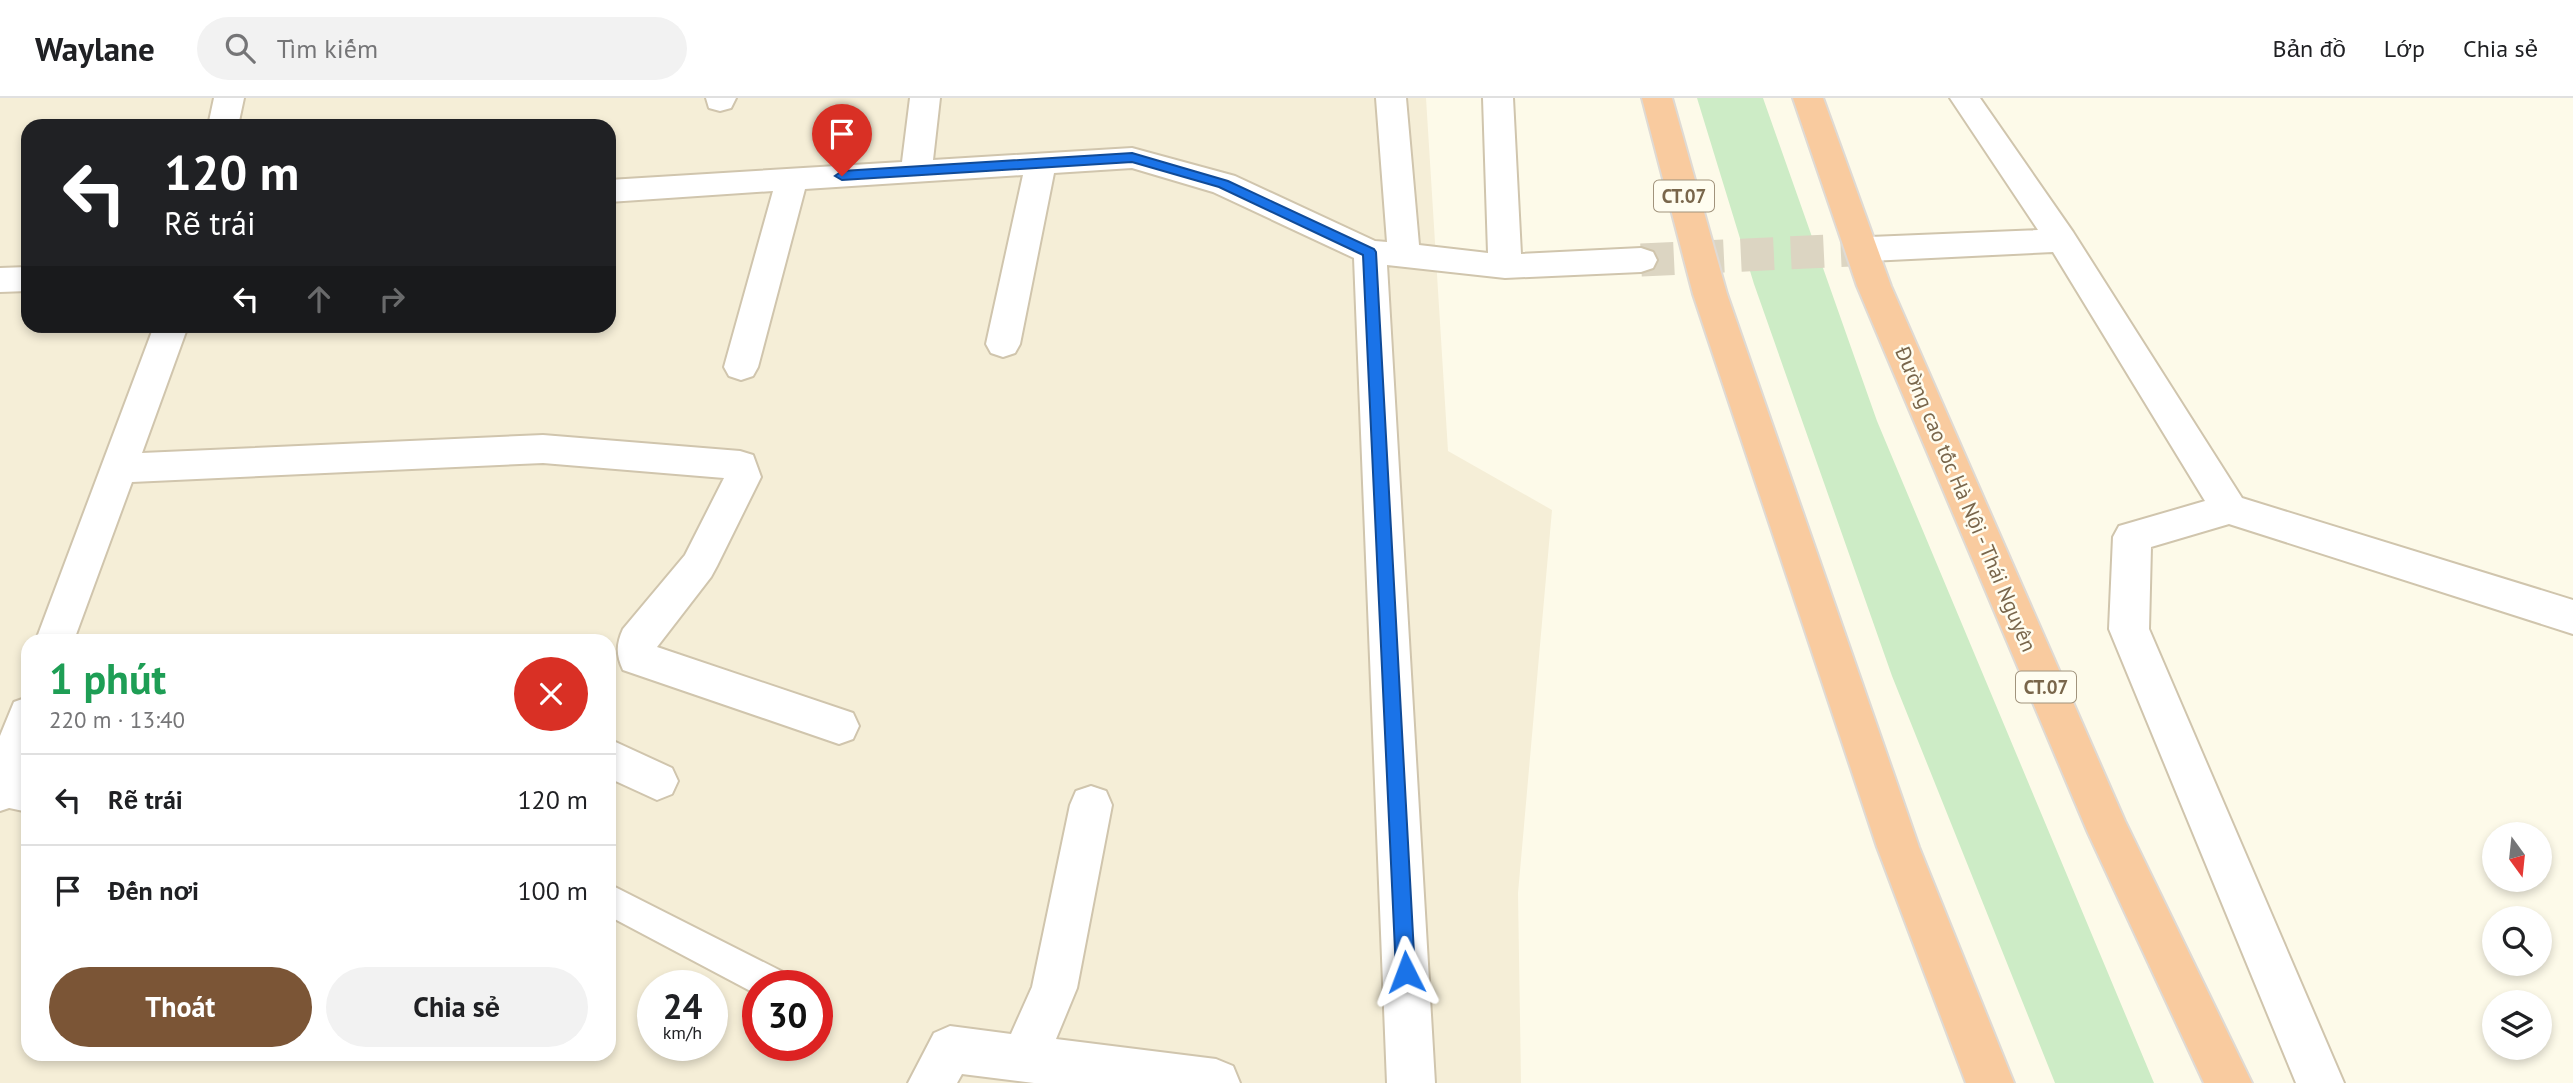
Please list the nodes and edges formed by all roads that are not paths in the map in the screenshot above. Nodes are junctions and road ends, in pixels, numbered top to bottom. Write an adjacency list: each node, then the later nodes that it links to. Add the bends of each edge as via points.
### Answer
1 (229, 98): 8 (street)
2 (925, 98): 10 (street)
3 (1391, 98): 15 (street)
4 (1498, 98): 17 (street)
5 (1657, 98): 40 (highway, CT.07, via 1714,307 1898,848)
6 (1808, 98): 41 (highway, Đường cao tốc Hà Nội - Thái Nguyên / CT.07, via 1874,286 2109,833)
7 (1965, 98): 13 (street)
8 (224, 119)
9 (1041, 163): 10 (street); 15 (street, via 1132,158 1224,184); 21 (street)
10 (916, 171): 11 (street)
11 (792, 179): 12 (street); 22 (street)
12 (616, 191)
13 (2062, 240): 14 (street); 24 (street)
14 (1870, 249)
15 (1387, 254): 17 (street); 39 (street)
16 (1641, 260): 17 (street)
17 (1505, 266)
18 (21, 279): 19 (street)
19 (0, 280)
20 (168, 333): 23 (street)
21 (1003, 344)
22 (741, 367)
23 (118, 468): 26 (street); 27 (street, via 543,449 740,465 743,477 698,566 636,641 637,658)
24 (2229, 509): 25 (street); 42 (street, via 2132,537 2129,629)
25 (2573, 617)
26 (57, 634)
27 (839, 726)
28 (21, 734): 31 (street)
29 (616, 761): 30 (street)
30 (657, 780)
31 (0, 792): 32 (lane)
32 (21, 796)
33 (1091, 805): 36 (street, via 1054,988)
34 (616, 903): 35 (lane)
35 (744, 970)
36 (1024, 1059): 37 (street, via 950,1049); 38 (street)
37 (932, 1083)
38 (1216, 1083)
39 (1411, 1083)
40 (1990, 1083)
41 (2228, 1083)
42 (2320, 1083)

